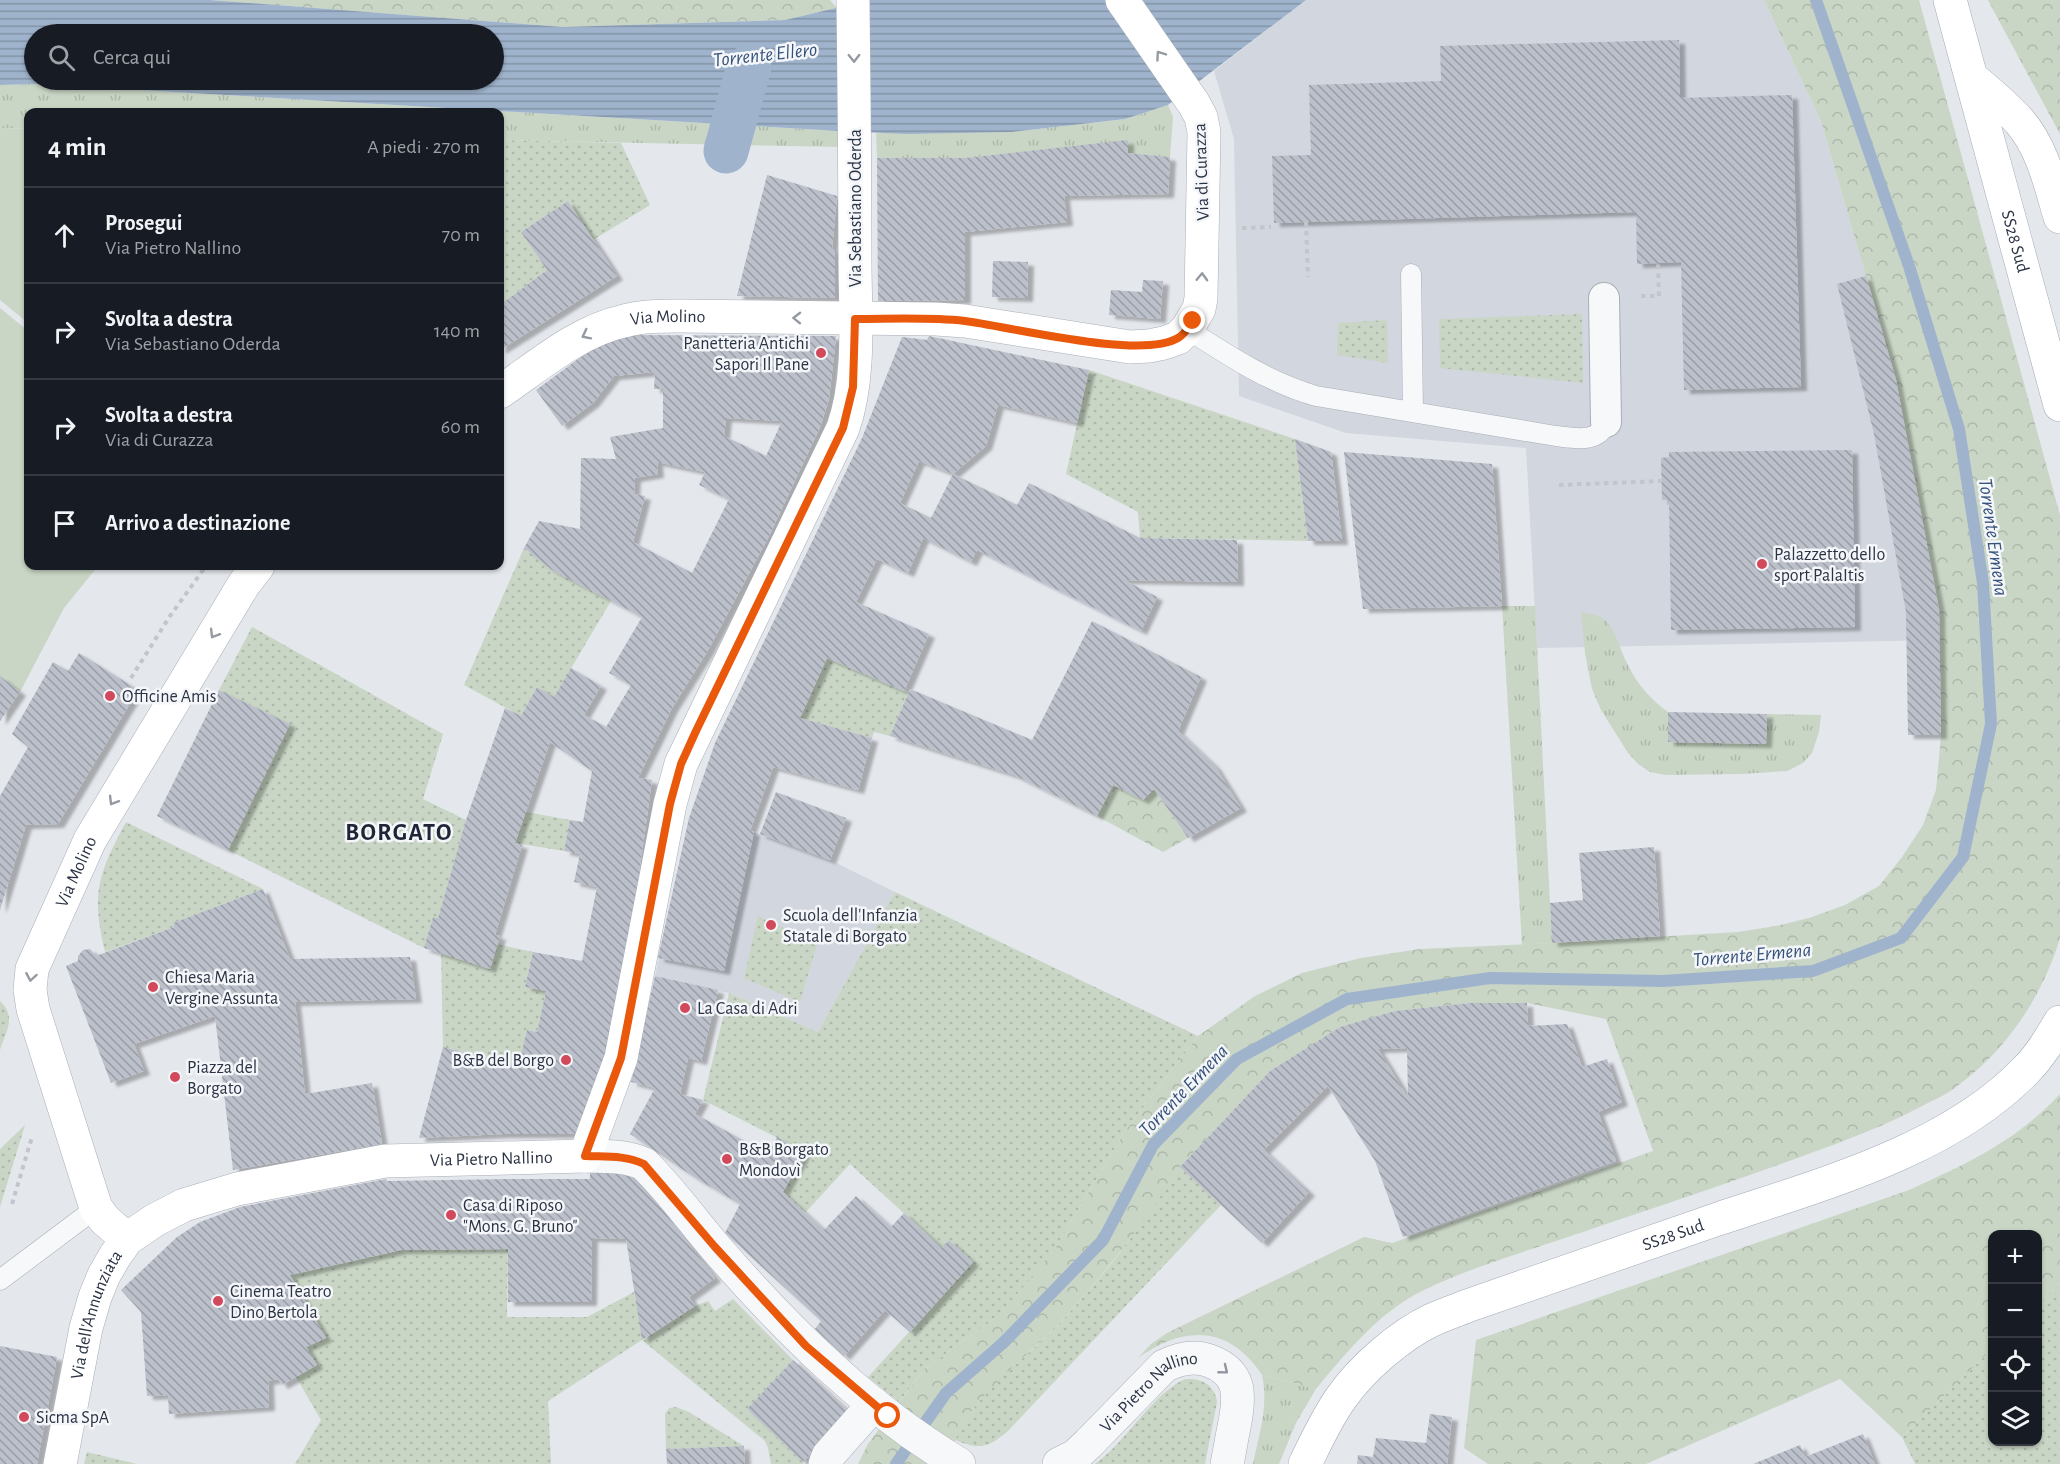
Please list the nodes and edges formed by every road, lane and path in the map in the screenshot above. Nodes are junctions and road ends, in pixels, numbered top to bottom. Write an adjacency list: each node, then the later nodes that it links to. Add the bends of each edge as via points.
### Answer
1 (853, 0): 10 (main road, Via Sebastiano Oderda, one-way to 10)
2 (1122, 0): 11 (main road, Via di Curazza, one-way to 2, via 1201,298 1204,132 1194,104)
3 (1950, 0): 4 (main road, SS28 Sud)
4 (1972, 78): 5 (main road, via 2022,124 2046,169); 13 (main road, SS28 Sud)
5 (2060, 217)
6 (1306, 222): 8 (path)
7 (1410, 274): 14 (lane)
8 (1308, 277)
9 (1604, 298): 15 (street)
10 (855, 319): 11 (main road, via 965,321 1130,346 1164,343 1178,338); 12 (main road, Via Molino, one-way to 12, via 641,317 585,335); 22 (main road, Via Sebastiano Oderda, via 853,387 843,428 696,731 675,783 621,1058)
11 (1187, 329): 14 (lane, via 1246,367 1291,389)
12 (504, 389)
13 (2060, 405)
14 (1413, 412): 15 (lane, via 1581,438 1595,436)
15 (1606, 422)
16 (1662, 481): 17 (path)
17 (1558, 485)
18 (203, 570): 20 (path)
19 (255, 570): 23 (main road, Via Molino, one-way to 23, via 90,840 30,980 33,1009)
20 (131, 678)
21 (2060, 1022): 32 (main road, SS28 Sud, via 2046,1046 2008,1087 1962,1121 1914,1147 1430,1321 1398,1341 1341,1397)
22 (585, 1156): 24 (main road, Via Pietro Nallino, via 385,1161 350,1167 243,1187 184,1205); 26 (street, Via Pietro Nallino, via 623,1157 644,1164 806,1346)
23 (96, 1208): 24 (main road, Via Molino); 25 (lane)
24 (127, 1239): 30 (main road, Via dell'Annunziata, via 104,1275 90,1312)
25 (0, 1280)
26 (881, 1410): 27 (street); 28 (street, Via Pietro Nallino)
27 (827, 1460)
28 (954, 1461)
29 (1061, 1463): 31 (street, Via Pietro Nallino, one-way to 31, via 1088,1444 1164,1366 1190,1359 1220,1365 1238,1388)
30 (60, 1464)
31 (1227, 1464)
32 (1305, 1464)

